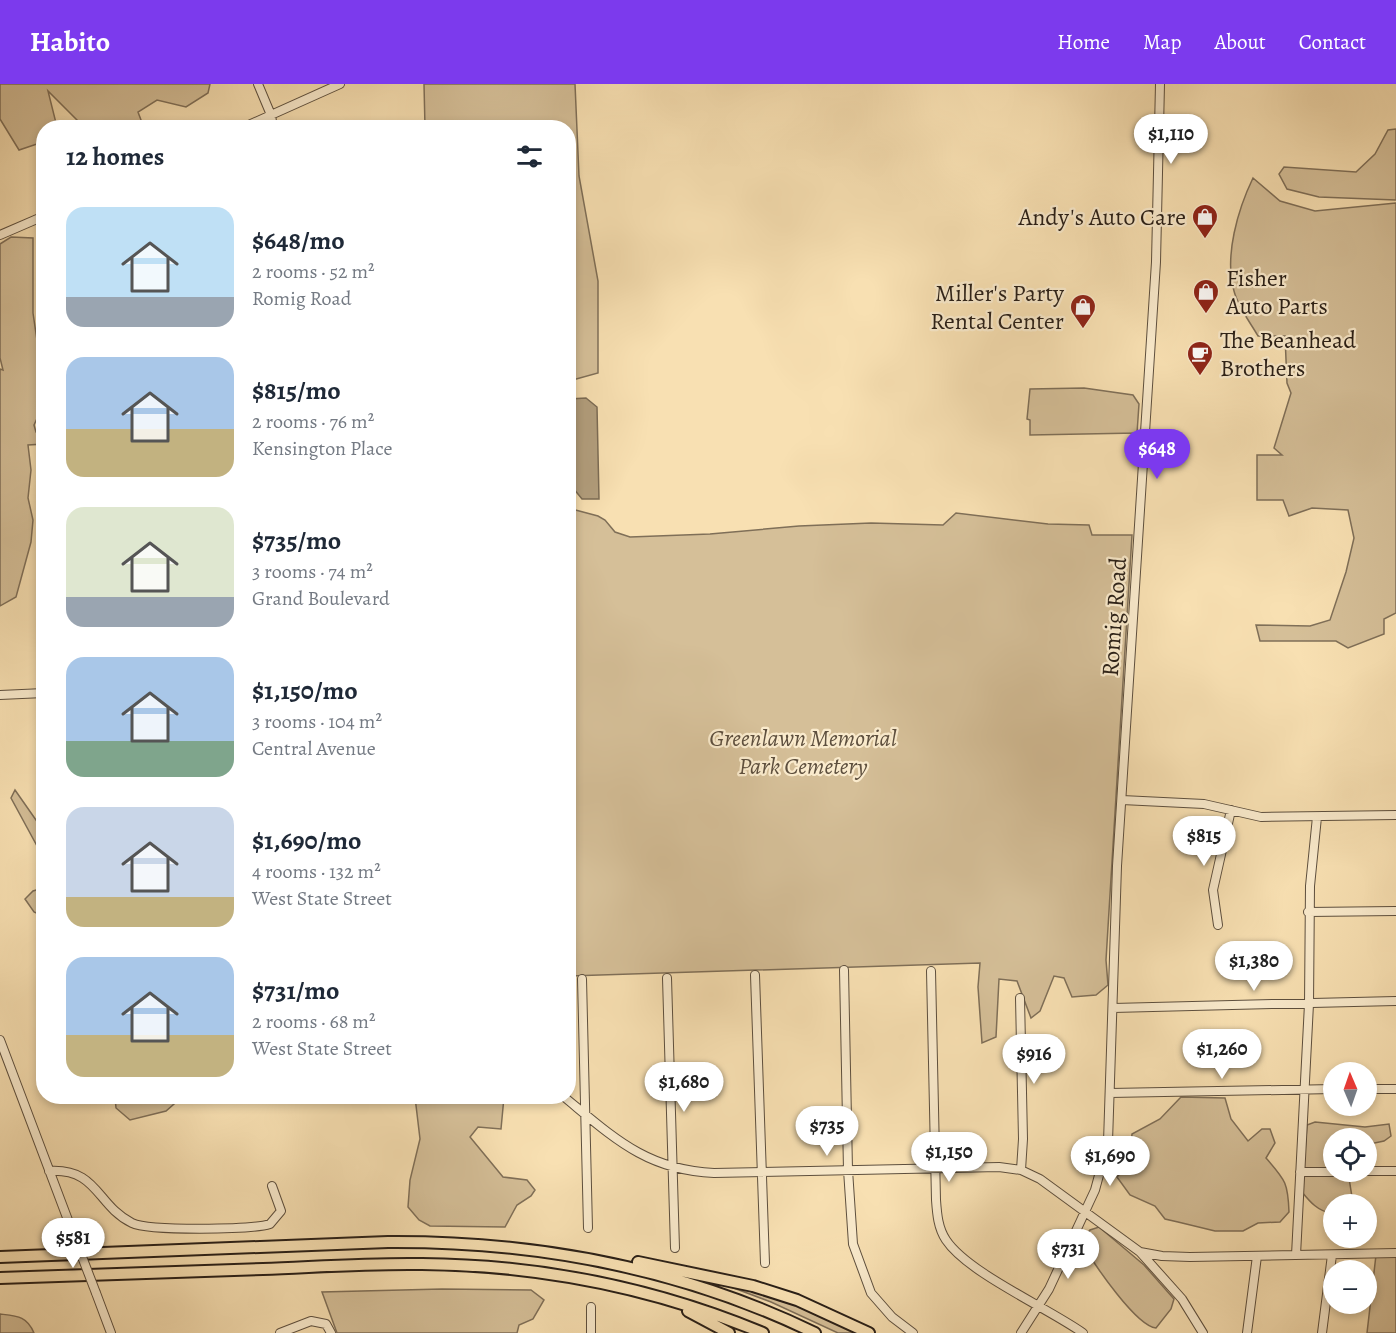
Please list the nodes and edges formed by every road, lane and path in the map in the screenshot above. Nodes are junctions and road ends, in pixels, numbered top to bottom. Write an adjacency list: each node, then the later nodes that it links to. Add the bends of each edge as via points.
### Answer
1 (258, 84): 4 (street)
2 (340, 84): 4 (street)
3 (1160, 84): 11 (street, Romig Road, via 1156,262)
4 (271, 115): 5 (street); 6 (street)
5 (260, 120)
6 (272, 120)
7 (36, 219): 8 (street)
8 (0, 235)
9 (36, 693): 10 (street)
10 (0, 695)
11 (1122, 800): 12 (street, via 1204,804); 26 (street, Romig Road)
12 (1231, 810): 14 (street, via 1260,817); 17 (street, via 1213,890)
13 (1396, 815): 14 (street)
14 (1317, 817): 16 (street)
15 (1396, 911): 16 (street)
16 (1308, 912): 25 (street)
17 (1218, 925)
18 (844, 970): 37 (street)
19 (931, 971): 35 (street)
20 (755, 975): 42 (street)
21 (667, 978): 36 (street)
22 (582, 979): 34 (street)
23 (1020, 998): 38 (street)
24 (1396, 1001): 25 (street)
25 (1309, 1004): 26 (street); 31 (street)
26 (1113, 1008): 32 (street, Romig Road)
27 (0, 1040): 39 (street)
28 (1323, 1089): 31 (street)
29 (1377, 1089): 30 (street)
30 (1396, 1089)
31 (1305, 1090): 32 (street); 43 (street)
32 (1110, 1093): 46 (street, Romig Road, via 1105,1153)
33 (572, 1104): 34 (street)
34 (586, 1116): 36 (street, via 637,1152); 47 (street)
35 (936, 1168): 37 (street); 38 (street); 59 (street, via 937,1216 946,1240 979,1269)
36 (673, 1169): 42 (street); 48 (street)
37 (848, 1170): 42 (street); 69 (street, via 853,1244 864,1278 881,1306)
38 (1021, 1170): 46 (street)
39 (49, 1171): 45 (street, via 77,1174 121,1216 142,1227 270,1224 281,1211); 61 (street, bridge)
40 (1377, 1171): 41 (street)
41 (1396, 1171)
42 (760, 1172): 56 (street)
43 (1300, 1172): 44 (street); 52 (street)
44 (1323, 1172)
45 (273, 1186)
46 (1086, 1211): 49 (street); 59 (street, Romig Road)
47 (588, 1228)
48 (675, 1248)
49 (1140, 1252): 54 (street, via 1169,1257); 72 (street, via 1182,1299)
50 (1396, 1253): 53 (street)
51 (574, 1255): 55 (highway, via 440,1242); 67 (highway, via 677,1279 753,1305); 68 (highway, via 687,1271 753,1286 797,1300)
52 (1296, 1255): 53 (street); 54 (street)
53 (1332, 1255): 74 (street)
54 (1257, 1256): 73 (street)
55 (0, 1257)
56 (765, 1263)
57 (0, 1278): 58 (highway, via 453,1264 547,1273)
58 (661, 1297): 65 (highway); 66 (highway)
59 (1039, 1306): 70 (street, Romig Road); 71 (street)
60 (591, 1307): 64 (street)
61 (111, 1333)
62 (280, 1333): 63 (street, via 311,1321 326,1324)
63 (331, 1333)
64 (591, 1333)
65 (729, 1333)
66 (763, 1333)
67 (815, 1333)
68 (869, 1333)
69 (913, 1333)
70 (1021, 1333)
71 (1083, 1333)
72 (1203, 1333)
73 (1247, 1333)
74 (1322, 1333)

